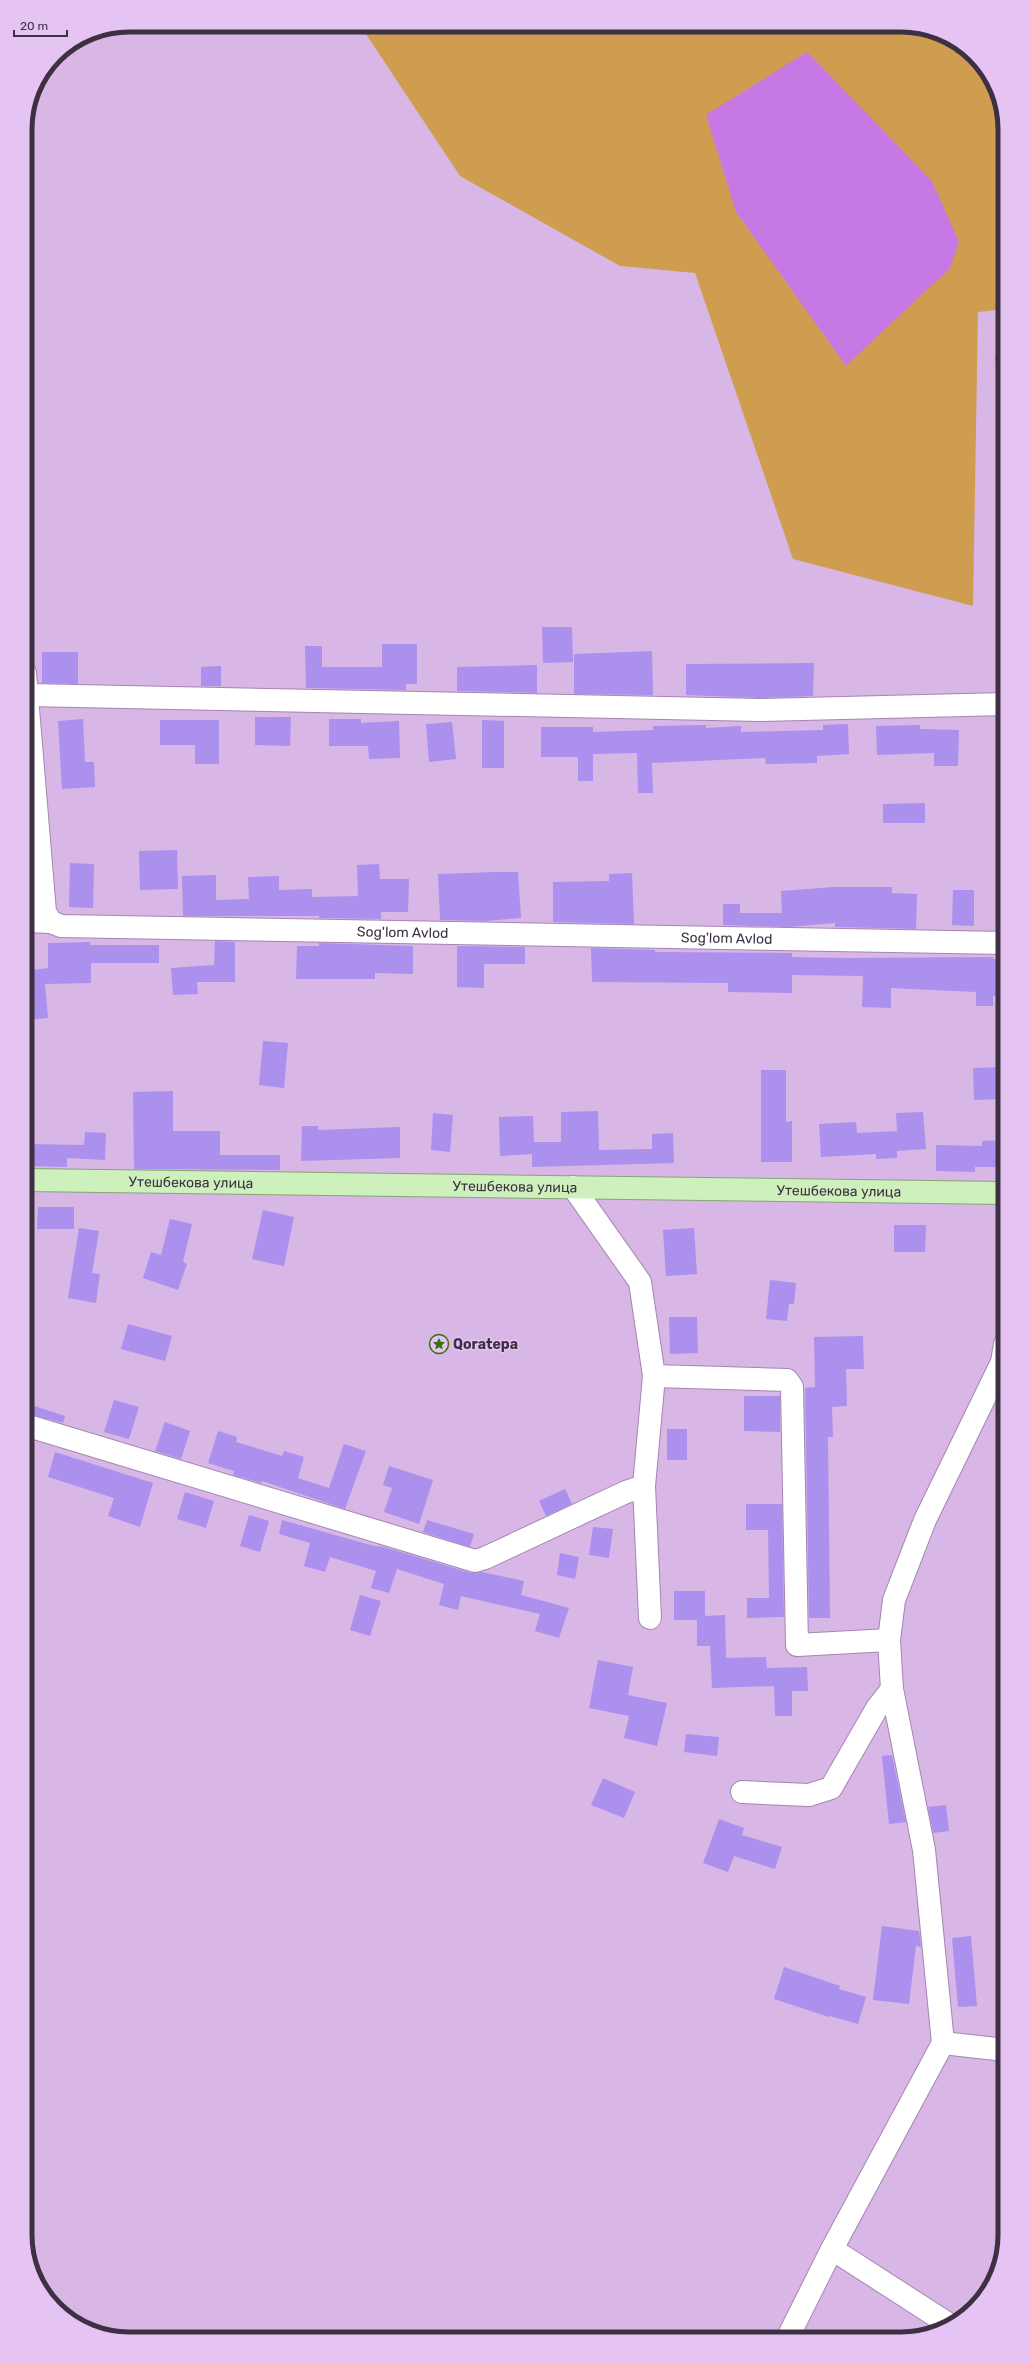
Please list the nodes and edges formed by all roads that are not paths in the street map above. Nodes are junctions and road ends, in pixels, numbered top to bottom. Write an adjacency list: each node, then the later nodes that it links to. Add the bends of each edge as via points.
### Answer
1 (32, 695): 2 (street, via 760,710)
2 (998, 704)
3 (32, 746): 5 (street, via 45,912)
4 (32, 921): 5 (street, Sog'lom Avlod)
5 (51, 922): 6 (street, Sog'lom Avlod, via 61,926)
6 (998, 943)
7 (32, 1180): 8 (main road, Утешбекова улица)
8 (573, 1187): 9 (main road, Утешбекова улица); 11 (street, via 640,1282)
9 (998, 1193)
10 (998, 1370): 15 (street, via 925,1520 896,1593)
11 (654, 1376): 13 (street); 15 (street, via 787,1380 792,1387 797,1644)
12 (32, 1427): 13 (street, via 475,1561)
13 (644, 1486): 14 (street)
14 (650, 1618)
15 (889, 1640): 16 (street)
16 (892, 1689): 17 (street, via 877,1708 832,1788 809,1794); 18 (street, via 924,1850)
17 (742, 1792)
18 (943, 2043): 19 (street); 20 (street)
19 (998, 2049)
20 (832, 2248): 21 (street); 22 (street)
21 (945, 2322)
22 (790, 2332)

